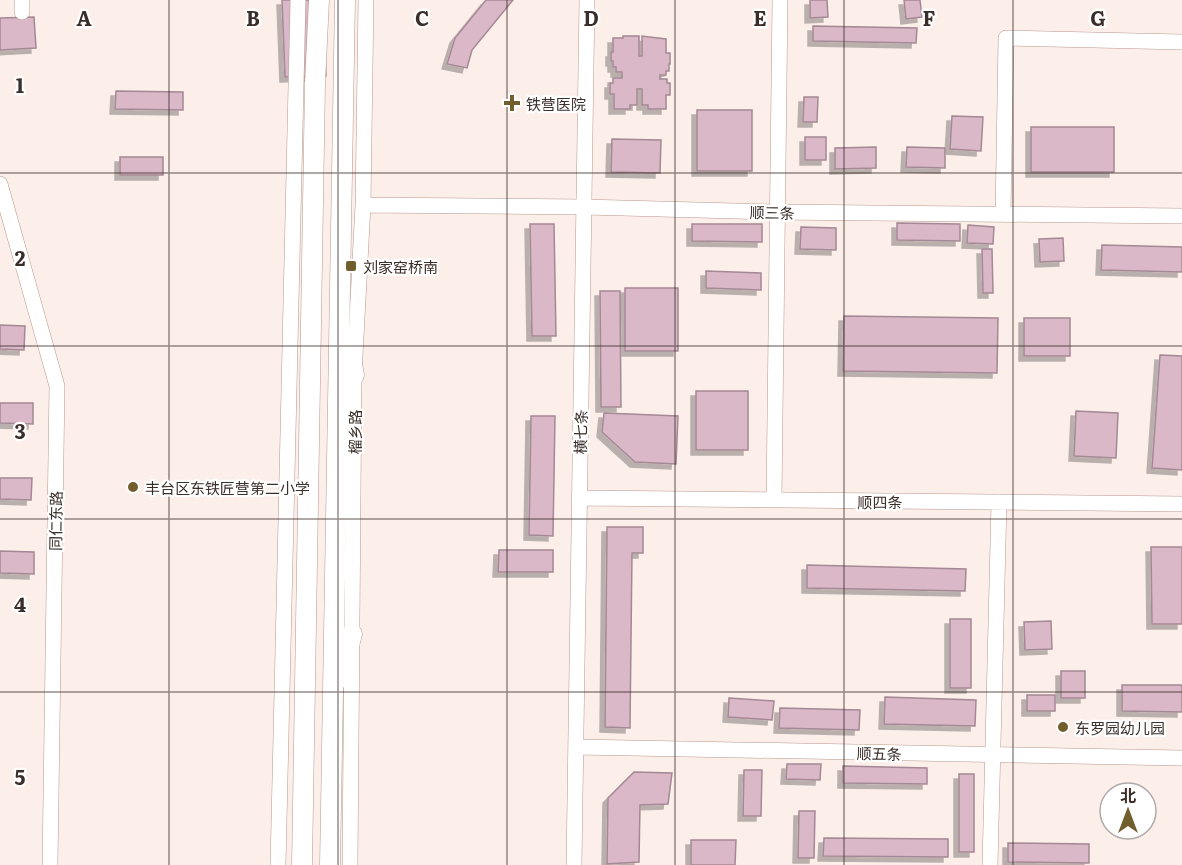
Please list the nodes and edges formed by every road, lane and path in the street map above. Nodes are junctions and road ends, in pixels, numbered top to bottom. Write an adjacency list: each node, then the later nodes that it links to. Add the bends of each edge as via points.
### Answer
1 (298, 0): 26 (street)
2 (319, 0): 27 (main road)
3 (345, 0): 14 (main road, 榴乡路)
4 (366, 0): 9 (street, 榴乡路)
5 (587, 0): 10 (street, 横七条)
6 (780, 0): 11 (street)
7 (1182, 42): 12 (street, via 1006,38)
8 (0, 184): 25 (street, 同仁东路, via 57,386)
9 (363, 205): 10 (street, 顺三条); 15 (street, 榴乡路)
10 (584, 207): 11 (street, 顺三条); 16 (street, 横七条)
11 (776, 212): 12 (street, 顺三条); 17 (street)
12 (1003, 214): 13 (street, 顺三条)
13 (1182, 216)
14 (339, 296): 15 (main road); 21 (main road, 榴乡路)
15 (354, 375): 20 (street, 榴乡路)
16 (579, 498): 17 (street, 顺四条); 22 (street, 横七条)
17 (774, 500): 18 (street, 顺四条)
18 (999, 502): 19 (street, 顺四条); 23 (street)
19 (1182, 504)
20 (352, 634): 21 (main road); 29 (street, 榴乡路)
21 (332, 709): 28 (main road, 榴乡路)
22 (577, 747): 23 (street, 顺五条); 30 (street, 横七条)
23 (992, 755): 24 (street, 顺五条); 31 (street)
24 (1182, 758)
25 (50, 865)
26 (278, 865)
27 (302, 865)
28 (330, 865)
29 (350, 865)
30 (574, 865)
31 (990, 865)

